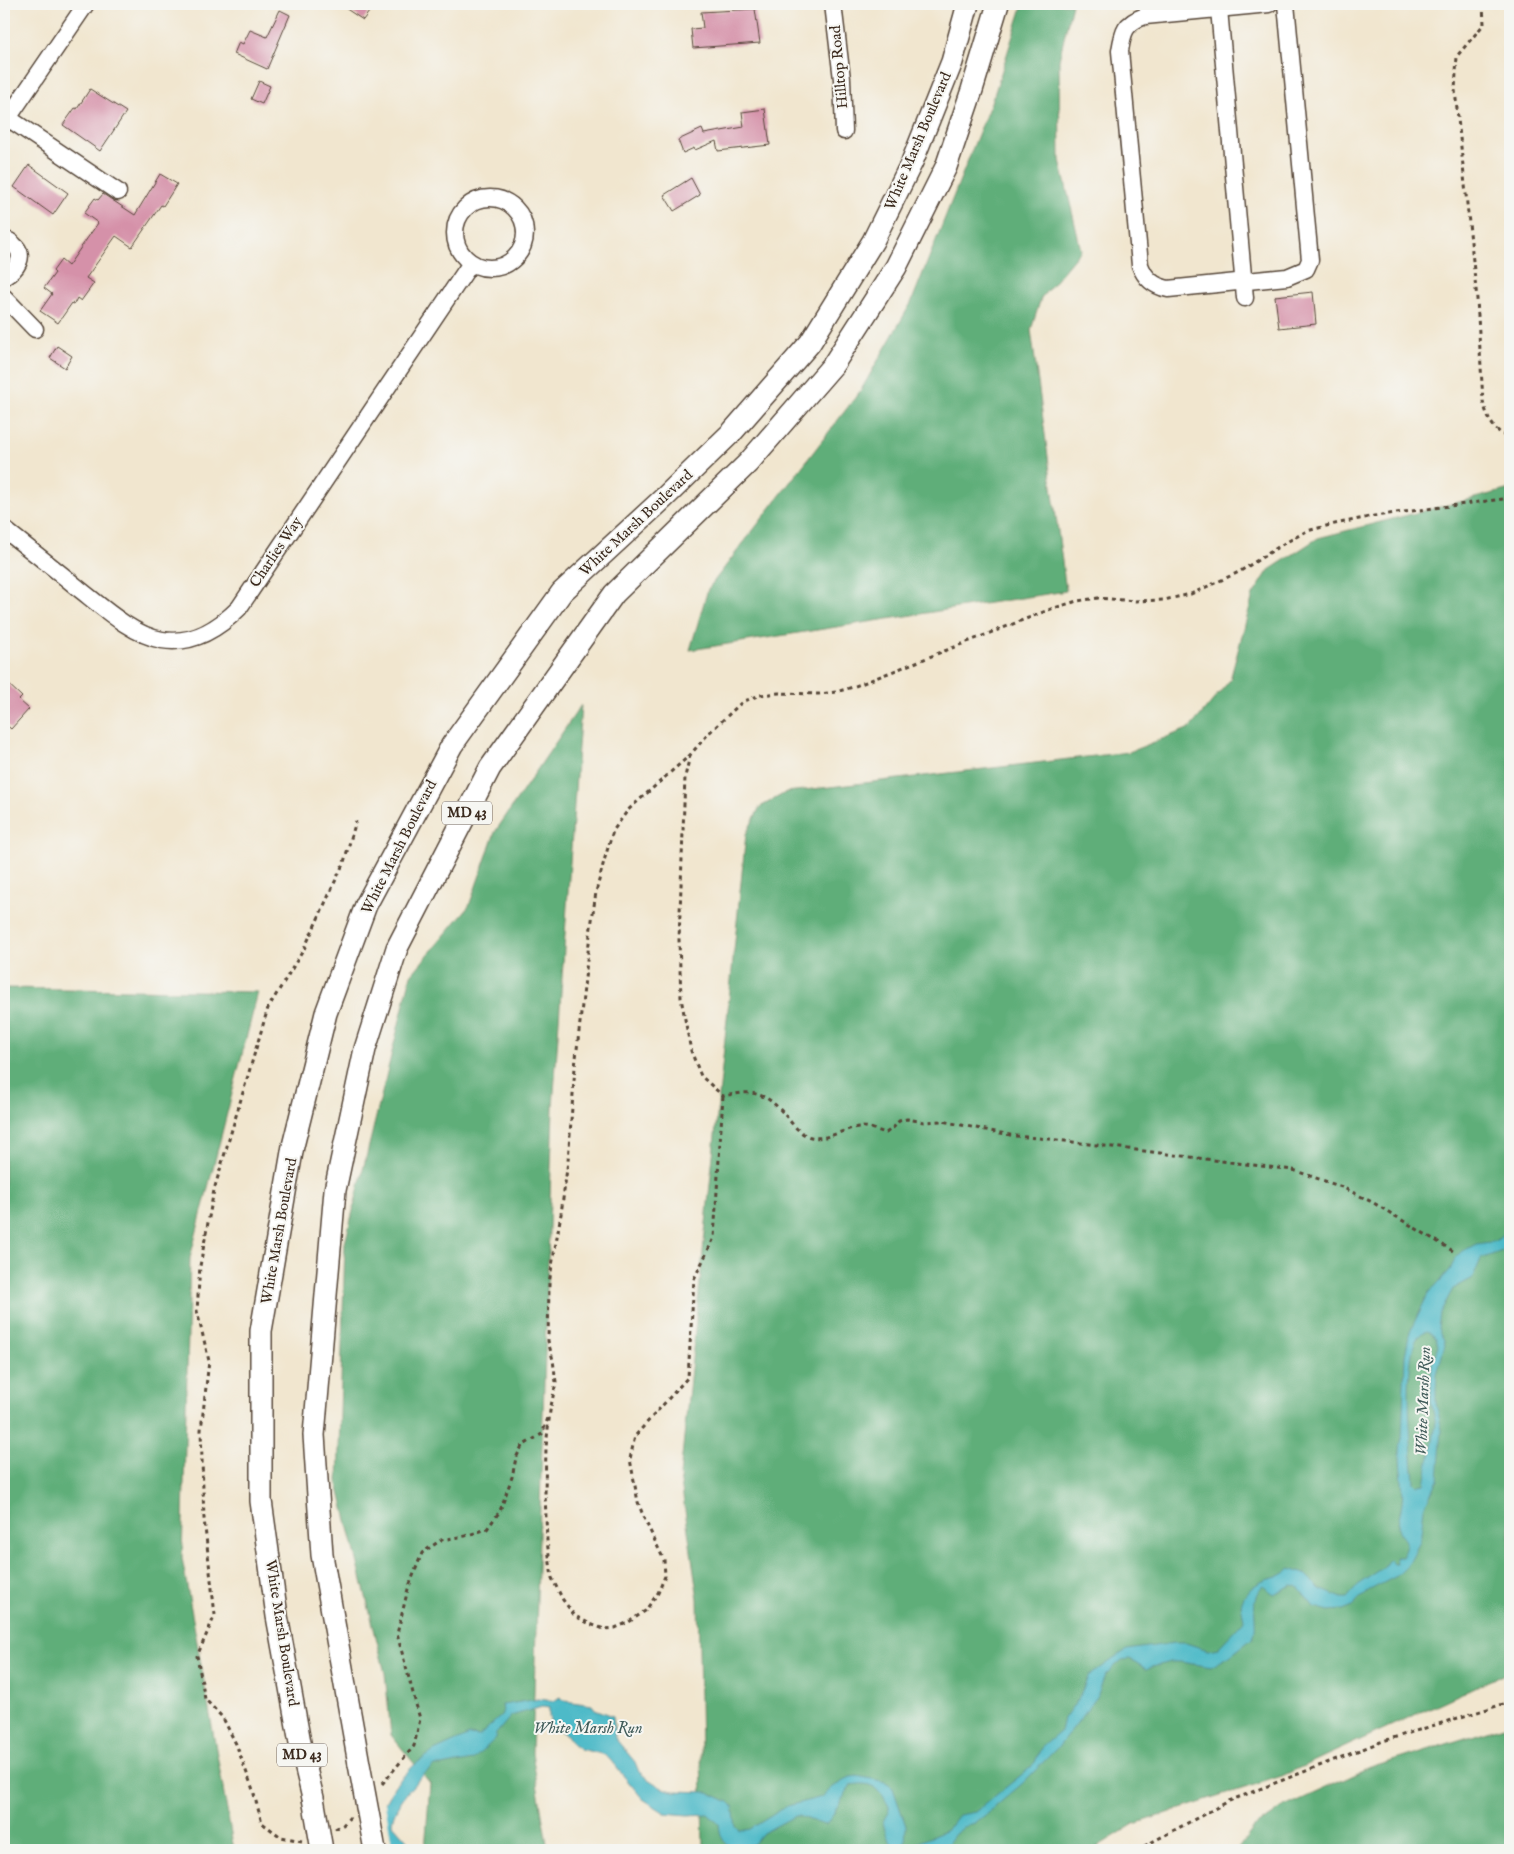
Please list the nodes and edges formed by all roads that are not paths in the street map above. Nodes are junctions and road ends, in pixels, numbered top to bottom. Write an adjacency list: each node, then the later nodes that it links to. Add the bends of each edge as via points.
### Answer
1 (86, 4): 8 (street)
2 (833, 4): 9 (street, Hilltop Road)
3 (968, 4): 19 (main road, White Marsh Boulevard / MD 43, bridge, via 952,62 912,162 873,241 810,343 733,431 562,592 452,744 366,905 326,1013 293,1146 261,1331 261,1502 277,1616)
4 (998, 4): 20 (main road, White Marsh Boulevard / MD 43, bridge, via 946,168 890,276 832,365 748,463 614,594 490,768 397,948 365,1049 335,1190 314,1435 322,1555)
5 (1269, 4): 7 (street)
6 (1286, 4): 14 (street, via 1310,260 1306,269 1297,274)
7 (1219, 9): 14 (street); 14 (street, via 1135,19 1123,33 1120,51 1143,273 1153,284 1168,289)
8 (6, 121): 10 (street)
9 (844, 131)
10 (118, 192)
11 (4, 240): 13 (street, via 10,240 21,256 16,267)
12 (471, 263): 12 (street, via 458,245 457,224 462,214 479,200 501,200 512,206 520,214 525,237 515,258 494,268); 18 (street, Charlies Way, via 239,608 225,622 203,635 161,640 137,631)
13 (4, 277)
14 (1243, 282): 16 (street)
15 (4, 297): 17 (street)
16 (1245, 298)
17 (35, 329)
18 (4, 529)
19 (322, 1850)
20 (375, 1850)

